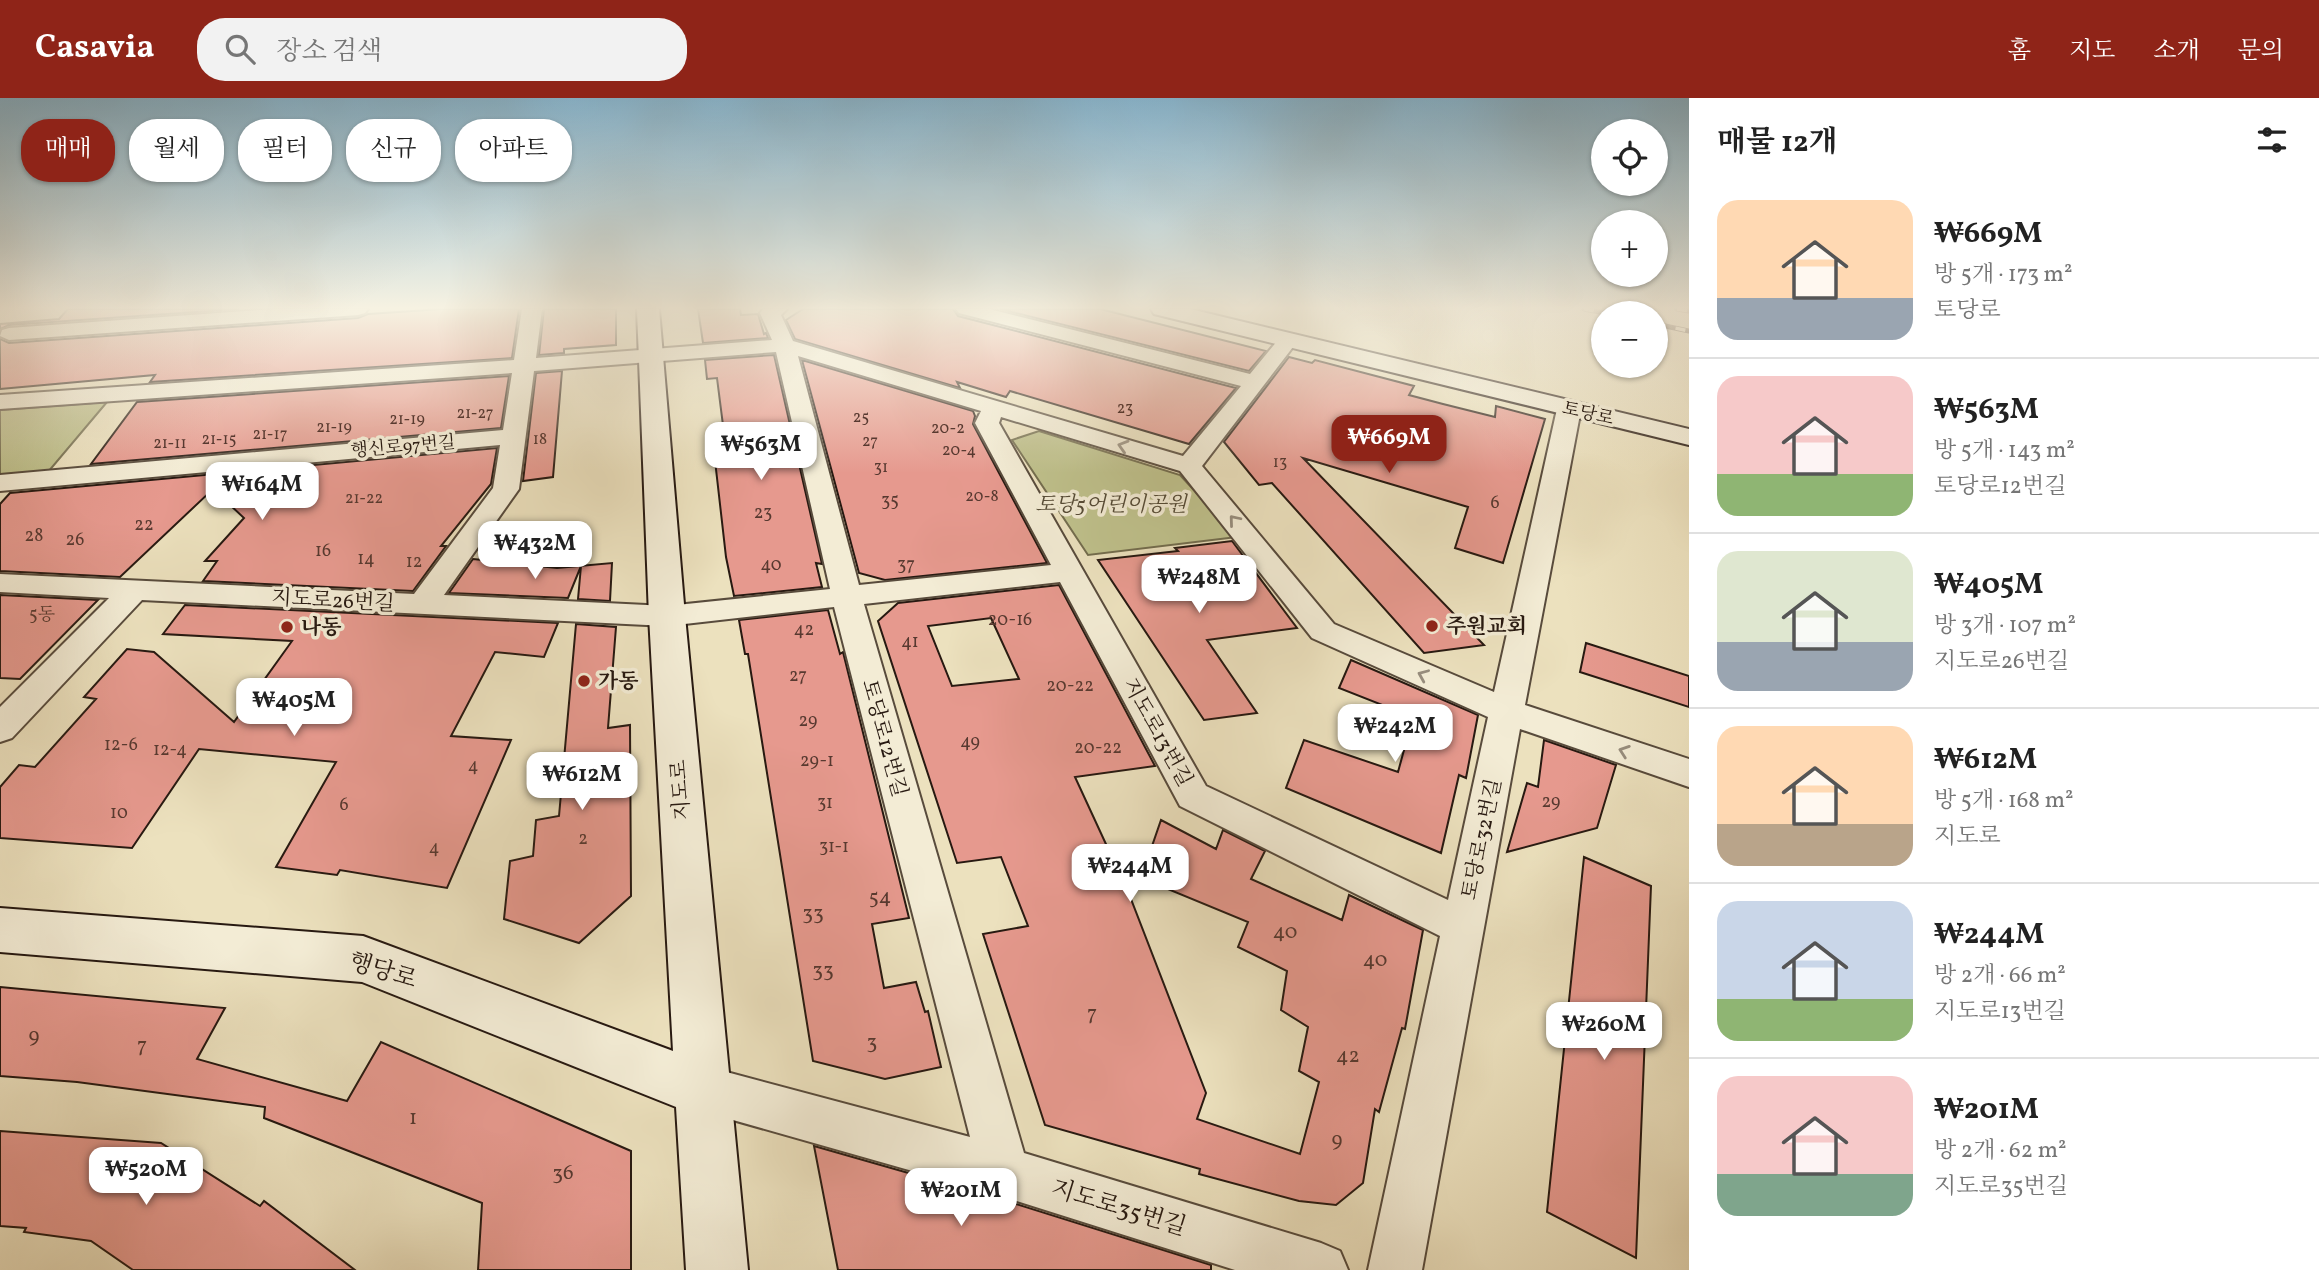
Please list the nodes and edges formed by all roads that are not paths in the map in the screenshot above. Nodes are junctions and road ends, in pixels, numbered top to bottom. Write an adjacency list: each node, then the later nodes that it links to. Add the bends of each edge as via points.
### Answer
1 (556, 364): 8 (street)
2 (650, 364): 22 (main road, 지도로)
3 (790, 364): 20 (street, 토당로12번길)
4 (849, 364): 11 (street)
5 (1181, 364): 9 (street)
6 (1269, 364): 9 (street)
7 (1385, 364): 12 (main road, 토당로)
8 (524, 366): 10 (street); 13 (street)
9 (1253, 382): 15 (street)
10 (0, 402)
11 (995, 406): 15 (street, one-way to 11); 17 (street, 지도로13번길, via 987,423)
12 (1569, 409): 14 (main road, 토당로); 23 (street, 토당로32번길)
13 (514, 436): 16 (street, 행신로97번길); 21 (street, via 506,489)
14 (1689, 438)
15 (1189, 466): 23 (street, one-way to 15, via 1323,632)
16 (0, 483)
17 (1069, 572): 20 (street, 지도로26번길); 26 (street, 지도로13번길, via 1193,796)
18 (0, 583): 19 (street, 지도로26번길)
19 (134, 590): 21 (street, 지도로26번길); 24 (street)
20 (846, 595): 22 (street, 지도로26번길); 29 (street, 토당로12번길)
21 (421, 605): 22 (street, 지도로26번길)
22 (667, 616): 28 (main road, 지도로)
23 (1508, 712): 25 (street, one-way to 23); 26 (street, 토당로32번길)
24 (0, 729)
25 (1689, 773)
26 (1463, 927): 32 (street, 토당로32번길)
27 (0, 930): 28 (main road, 행당로, via 363,959)
28 (704, 1090): 29 (street, 지도로35번길); 31 (main road, 지도로)
29 (1004, 1172): 30 (street, 지도로35번길)
30 (1301, 1266)
31 (717, 1270)
32 (1395, 1270)

